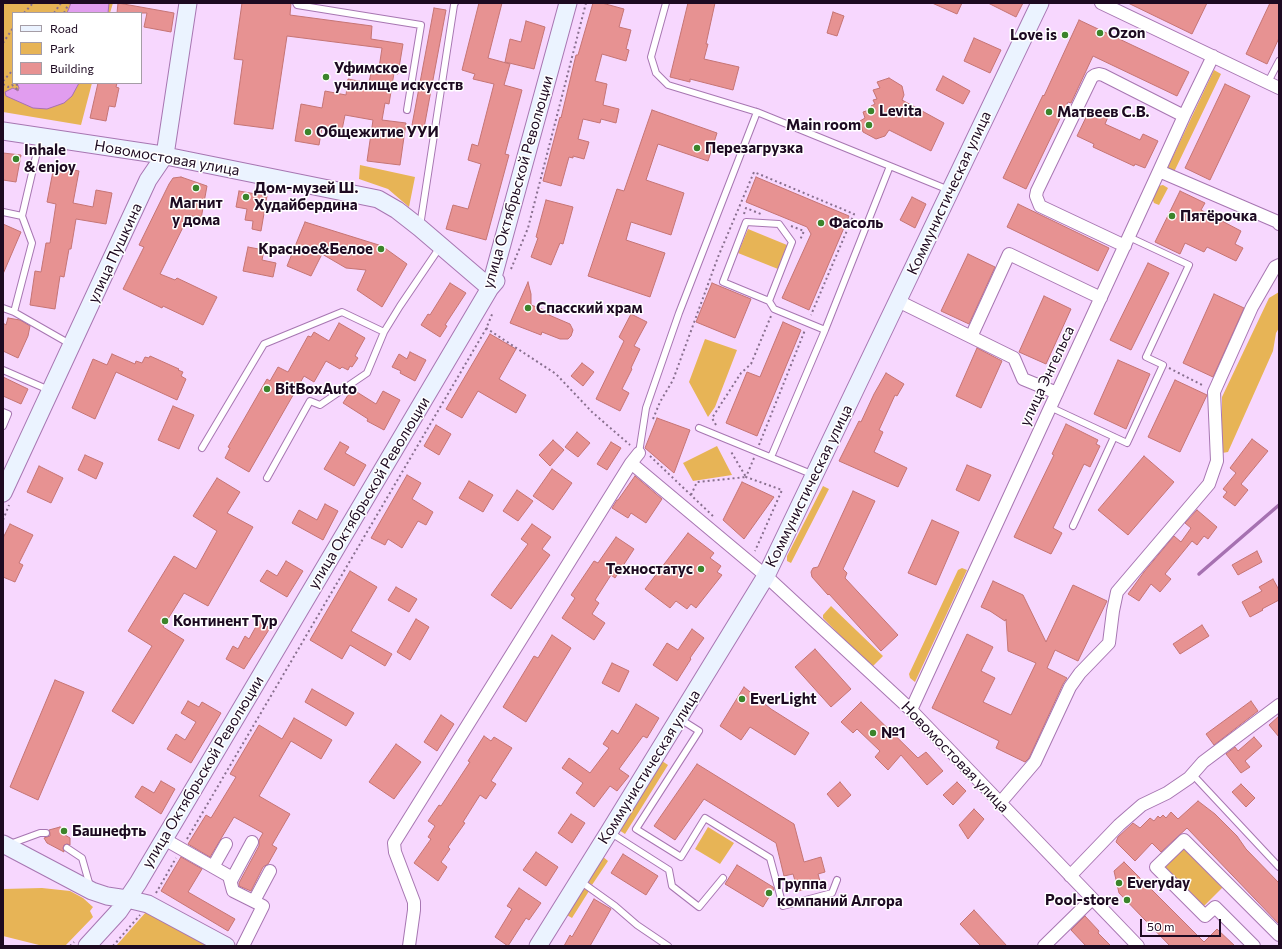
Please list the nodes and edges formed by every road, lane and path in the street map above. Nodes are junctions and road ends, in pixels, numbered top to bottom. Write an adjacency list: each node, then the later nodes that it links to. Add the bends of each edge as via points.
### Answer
1 (33, 3): 12 (path)
2 (61, 3): 13 (path)
3 (69, 3): 14 (path)
4 (188, 3): 28 (street, улица Пушкина)
5 (296, 3): 23 (lane, via 421,24)
6 (455, 3): 38 (lane)
7 (568, 3): 43 (street, улица Октябрьской Революции)
8 (576, 3): 43 (street, via 501,274)
9 (666, 3): 24 (lane, via 651,57 656,73 668,85)
10 (1040, 3): 31 (street, Коммунистическая улица)
11 (1101, 3): 17 (street)
12 (25, 12)
13 (55, 12)
14 (64, 12)
15 (12, 30): 16 (path)
16 (3, 43)
17 (1213, 56): 22 (street); 25 (street, улица Энгельса)
18 (1279, 61): 22 (lane)
19 (12, 71): 20 (path)
20 (3, 83): 21 (path, via 17,89)
21 (16, 84)
22 (1273, 85)
23 (407, 110)
24 (756, 112): 29 (lane); 69 (lane, via 648,400)
25 (1184, 116): 30 (street, улица Энгельса); 39 (street, via 1103,75 1095,75 1037,191 1040,206)
26 (3, 131): 27 (street, Новомостовая улица)
27 (41, 137): 28 (street, Новомостовая улица); 35 (lane)
28 (166, 156): 38 (street, Новомостовая улица, via 378,199); 55 (street, улица Пушкина, via 148,180)
29 (890, 166): 31 (lane); 52 (lane)
30 (1159, 171): 36 (street); 39 (street, улица Энгельса)
31 (950, 191): 46 (street, Коммунистическая улица)
32 (3, 212): 35 (lane)
33 (761, 214): 34 (path, via 746,208)
34 (744, 215)
35 (22, 216): 49 (lane, via 32,243)
36 (1279, 224)
37 (790, 225): 40 (path, via 804,231)
38 (420, 228): 41 (street, Новомостовая улица)
39 (1127, 242): 44 (street, улица Энгельса); 66 (lane, via 1189,265 1146,357 1162,365 1127,443)
40 (798, 245)
41 (440, 247): 43 (street, Новомостовая улица); 53 (lane)
42 (1279, 265): 59 (street, via 1275,267 1252,307)
43 (490, 288): 89 (street, улица Октябрьской Революции)
44 (1101, 298): 54 (street, via 1009,254); 60 (street, улица Энгельса)
45 (769, 301): 45 (lane, via 723,282 746,222 779,224 792,242); 48 (lane)
46 (898, 301): 54 (street); 81 (street, Коммунистическая улица)
47 (3, 308): 49 (lane)
48 (774, 309): 50 (lane); 67 (path, via 751,364 741,373 712,418)
49 (14, 312): 55 (lane)
50 (808, 323): 52 (lane); 63 (path, via 854,214 754,172 718,258 673,380); 70 (path)
51 (486, 328): 69 (path, via 556,374 592,412)
52 (825, 330): 71 (lane)
53 (384, 332): 68 (lane, via 342,312 264,344); 75 (lane, via 367,373 320,405 310,401)
54 (971, 337): 60 (street, via 1014,358 1023,379)
55 (72, 345): 58 (street, улица Пушкина)
56 (3, 370): 58 (lane)
57 (1174, 370): 59 (path)
58 (51, 391): 76 (street, улица Пушкина, via 9,474)
59 (1214, 392): 86 (street, via 1216,461 1209,484 1117,592 1109,643 1070,687 1035,762)
60 (1057, 393): 61 (street, улица Энгельса)
61 (1050, 407): 66 (lane); 83 (street, улица Энгельса)
62 (3, 412): 64 (lane, via 8,414)
63 (652, 422)
64 (3, 426)
65 (699, 428): 67 (lane)
66 (1114, 437): 79 (lane)
67 (722, 438): 70 (lane); 74 (path)
68 (202, 448)
69 (639, 452): 72 (street); 77 (path, via 642,449)
70 (757, 452): 71 (lane); 74 (path)
71 (771, 457): 73 (lane)
72 (632, 463): 81 (street, Новомостовая улица); 112 (street, via 394,843 394,852 414,902)
73 (808, 473)
74 (746, 477): 77 (path, via 697,482); 80 (path, via 782,490)
75 (266, 478)
76 (3, 494)
77 (691, 495): 78 (path)
78 (720, 522)
79 (1073, 526)
80 (754, 553)
81 (766, 576): 83 (street, Новомостовая улица); 84 (street, Коммунистическая улица)
82 (1279, 705): 85 (street, via 1203,762)
83 (911, 710): 86 (street, Новомостовая улица)
84 (679, 719): 87 (street, Коммунистическая улица); 100 (lane, via 699,731 636,830 681,857 705,818 770,858 783,906 832,893)
85 (1192, 775): 95 (lane); 97 (street, via 1167,793 1142,805)
86 (1000, 803): 97 (street, Новомостовая улица)
87 (609, 832): 98 (lane, via 669,870 672,886 699,907); 99 (street, Коммунистическая улица)
88 (46, 833): 92 (lane)
89 (164, 839): 94 (street); 103 (street, улица Октябрьской Революции)
90 (252, 842): 101 (street)
91 (226, 844): 94 (street)
92 (4, 845): 102 (street)
93 (67, 848): 102 (lane, via 82,858)
94 (213, 866): 101 (street, via 229,876)
95 (1279, 867)
96 (270, 871): 105 (street)
97 (1070, 876): 104 (street, Новомостовая улица)
98 (723, 878)
99 (579, 880): 113 (street, Коммунистическая улица); 114 (lane)
100 (837, 880)
101 (231, 881): 105 (street, via 233,891)
102 (92, 891): 103 (street)
103 (126, 899): 109 (street, улица Октябрьской Революции, via 119,911); 110 (street, via 148,904)
104 (1092, 899): 115 (street); 116 (street, Новомостовая улица)
105 (254, 901): 111 (street, via 263,906)
106 (141, 914): 108 (path)
107 (1279, 935): 117 (street, via 1184,840 1156,867 1205,916 1215,907)
108 (113, 945)
109 (87, 946)
110 (226, 946)
111 (243, 946)
112 (409, 946)
113 (538, 946)
114 (668, 946)
115 (1044, 946)
116 (1138, 946)
117 (1254, 946)

